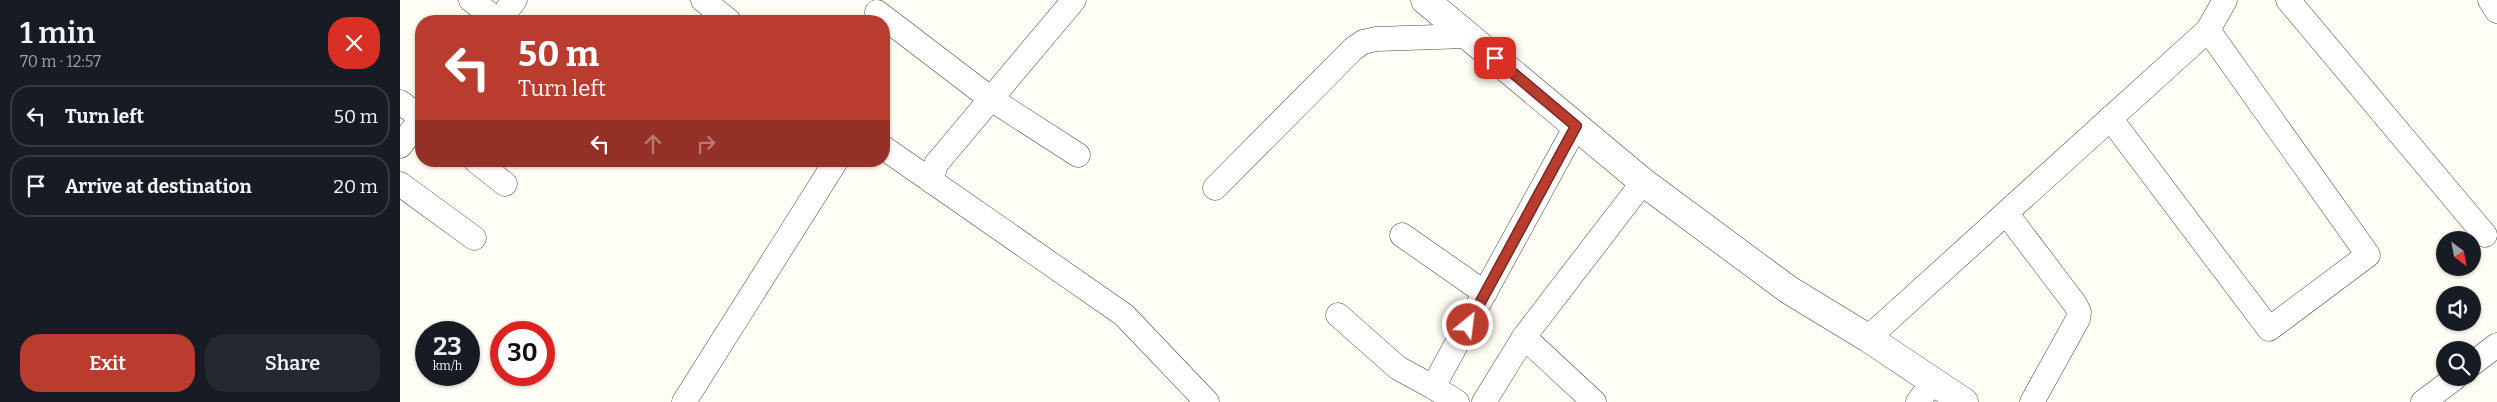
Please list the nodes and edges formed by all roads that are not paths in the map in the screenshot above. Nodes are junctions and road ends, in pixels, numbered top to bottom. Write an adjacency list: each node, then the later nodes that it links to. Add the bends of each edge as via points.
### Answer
1 (471, 0): 11 (street)
2 (515, 0): 12 (street)
3 (703, 0): 13 (street)
4 (1074, 0): 18 (street)
5 (1424, 0): 17 (street)
6 (2225, 0): 16 (street)
7 (2288, 0): 36 (street)
8 (2490, 0): 9 (street)
9 (2497, 11)
10 (877, 12): 14 (street)
11 (490, 15)
12 (503, 15)
13 (722, 15)
14 (881, 15)
15 (890, 22): 18 (street)
16 (2208, 30): 21 (street); 21 (street, via 2368,255 2269,329)
17 (1468, 36): 22 (street); 33 (street, via 1363,42)
18 (991, 99): 26 (street); 29 (street, via 936,164)
19 (400, 102): 20 (street)
20 (415, 114)
21 (2110, 118): 34 (street)
22 (1576, 126): 30 (street); 38 (street)
23 (415, 127): 24 (street)
24 (400, 146)
25 (890, 152): 29 (street)
26 (1078, 155)
27 (484, 167): 32 (street)
28 (832, 167): 47 (street)
29 (931, 181): 48 (street, via 1124,315)
30 (1644, 182): 40 (street); 41 (street, via 1788,290)
31 (400, 184): 37 (street)
32 (505, 184)
33 (1215, 188)
34 (2006, 213): 41 (street); 53 (street, via 2078,312 2078,319)
35 (1402, 235): 38 (street)
36 (2485, 236)
37 (474, 238)
38 (1485, 294): 45 (street)
39 (1338, 315): 45 (street, via 1398,368)
40 (1524, 337): 50 (street); 51 (street)
41 (1868, 338): 46 (street)
42 (2497, 345): 43 (street)
43 (2481, 357)
44 (2445, 386): 54 (street)
45 (1434, 387): 49 (street)
46 (1925, 392): 52 (street)
47 (684, 402)
48 (1207, 402)
49 (1457, 402)
50 (1484, 402)
51 (1594, 402)
52 (1964, 402)
53 (2032, 402)
54 (2424, 402)

